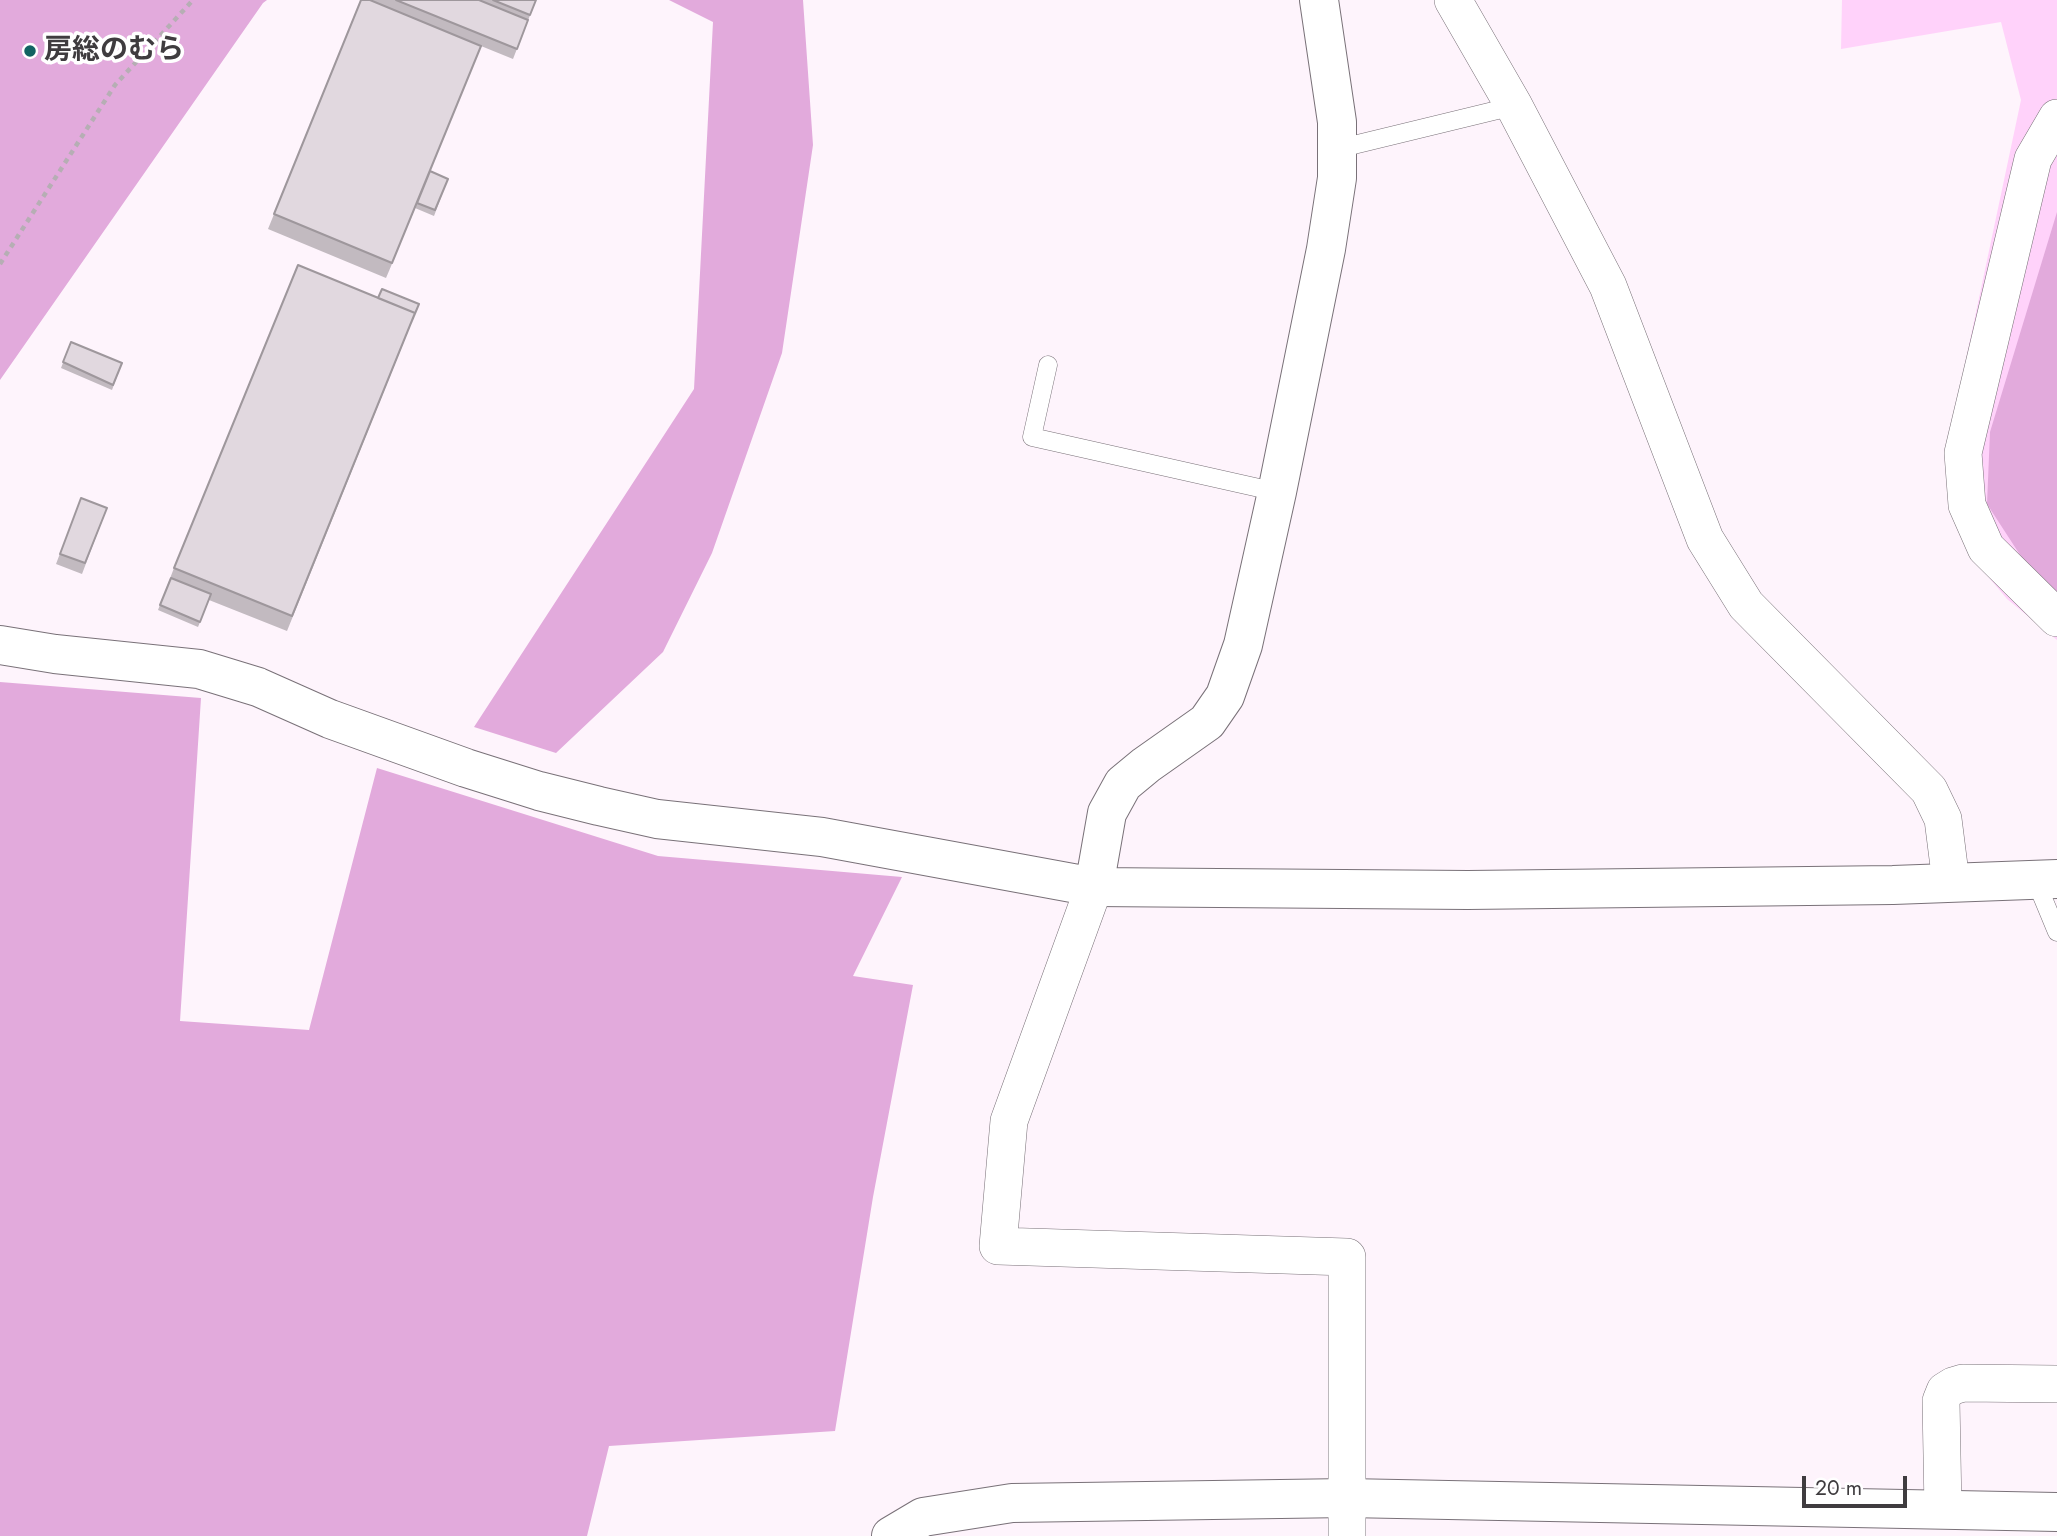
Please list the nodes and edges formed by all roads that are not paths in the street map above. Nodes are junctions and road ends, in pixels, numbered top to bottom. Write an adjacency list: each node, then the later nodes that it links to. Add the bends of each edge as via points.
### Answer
1 (1319, 0): 5 (street, via 1337,122)
2 (1453, 0): 3 (street)
3 (1514, 106): 5 (lane); 11 (street, via 1608,286 1705,539 1746,605 1929,790 1943,819)
4 (2057, 118): 8 (street, via 2033,159 1964,453 1968,505 1986,548)
5 (1336, 149): 7 (street, via 1337,178 1326,249)
6 (1048, 365): 7 (lane, via 1032,436)
7 (1277, 492): 12 (street, via 1243,645 1225,696 1207,722 1123,784 1107,813)
8 (2057, 618)
9 (0, 645): 12 (street, via 200,669 466,768 657,819 822,837)
10 (2046, 879): 11 (street); 13 (lane)
11 (1951, 882): 12 (street, via 1468,890)
12 (1094, 887): 15 (street, via 1009,1121 998,1246 1347,1257)
13 (2057, 932)
14 (2057, 1384): 16 (street, via 1963,1383 1945,1391 1941,1401)
15 (1348, 1498): 16 (street); 18 (street, via 1012,1503 923,1517); 19 (street)
16 (1943, 1509): 17 (street)
17 (2057, 1512)
18 (891, 1536)
19 (1347, 1536)

